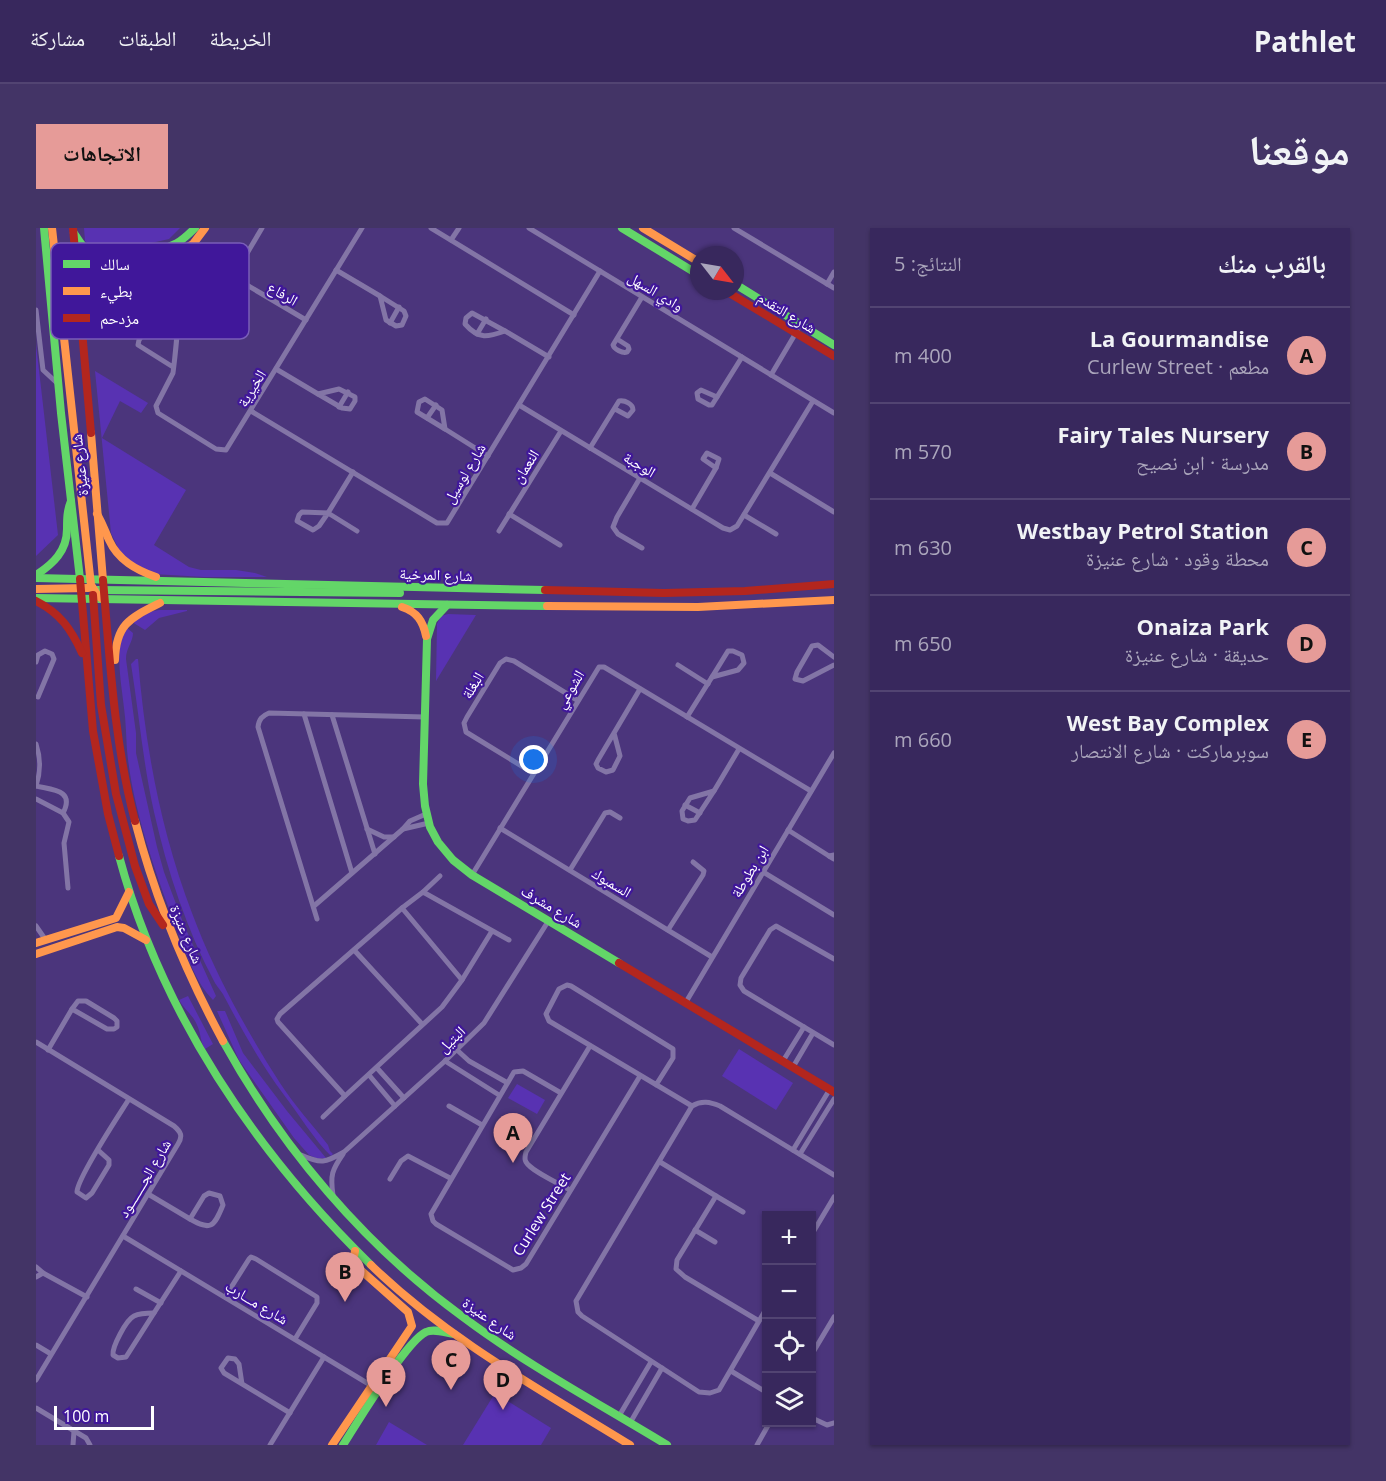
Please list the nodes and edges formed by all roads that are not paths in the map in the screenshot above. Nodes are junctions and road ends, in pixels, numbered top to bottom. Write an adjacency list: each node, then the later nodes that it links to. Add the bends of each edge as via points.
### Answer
1 (44, 228): 32 (main road, شارع عنيزة)
2 (52, 228): 15 (main road)
3 (195, 228): 17 (main road)
4 (205, 228): 18 (main road)
5 (262, 228): 19 (street)
6 (362, 228): 21 (street, الخيرية)
7 (431, 228): 14 (street)
8 (459, 228): 14 (street)
9 (530, 228): 23 (street, وادي السهل)
10 (622, 228): 22 (main road)
11 (643, 228): 20 (main road)
12 (734, 228): 25 (street)
13 (73, 230): 16 (main road)
14 (451, 240): 35 (street)
15 (55, 243)
16 (81, 243)
17 (178, 243)
18 (193, 243)
19 (249, 250)
20 (690, 257)
21 (336, 270): 29 (street); 36 (street, الخيرية)
22 (690, 270)
23 (600, 271): 30 (street, وادي السهل); 35 (street, شارع لوسيل)
24 (834, 272): 25 (street)
25 (827, 284): 27 (street)
26 (249, 287): 36 (street, الرفاع)
27 (834, 288)
28 (744, 290): 39 (main road, شارع التقدم)
29 (380, 296): 33 (street); 38 (street, via 384,317)
30 (642, 297): 48 (street); 52 (street, وادي السهل)
31 (741, 300): 41 (main road, شارع التقدم)
32 (51, 306)
33 (399, 307): 38 (street); 38 (street, via 406,313 405,320 399,326)
34 (36, 310): 56 (street, شارع عنيزة, via 43,370)
35 (574, 315): 51 (street, شارع لوسيل)
36 (306, 320): 54 (street, الخيرية)
37 (486, 320): 40 (street); 42 (street); 42 (street, via 474,313 466,318 467,326)
38 (390, 323)
39 (801, 325): 41 (street); 49 (main road, شارع التقدم)
40 (506, 331): 42 (street, via 487,337); 51 (street)
41 (796, 333): 50 (main road, شارع التقدم); 55 (street)
42 (477, 334)
43 (54, 339): 56 (main road, شارع عنيزة)
44 (65, 339): 95 (main road)
45 (82, 339): 80 (main road, شارع عنيزة)
46 (140, 339): 53 (street, الخيرية, via 140,348)
47 (176, 339): 53 (street, الخيرية)
48 (617, 339)
49 (834, 345)
50 (834, 356)
51 (549, 357): 62 (street, شارع لوسيل)
52 (741, 357): 55 (street, وادي السهل); 59 (street)
53 (173, 367): 65 (street, الخيرية, via 156,406 158,413 216,449 229,448)
54 (276, 369): 58 (street); 65 (street, الخيرية)
55 (771, 375): 60 (street, وادي السهل)
56 (58, 383): 76 (main road, شارع عنيزة)
57 (348, 392): 58 (street, via 339,388); 63 (street); 63 (street, via 356,399 353,405 348,410)
58 (318, 394): 63 (street)
59 (717, 398)
60 (813, 401): 66 (street, وادي السهل); 74 (street)
61 (436, 405): 67 (street); 67 (street, via 425,399 419,402 417,412); 68 (street, via 442,410)
62 (519, 405): 69 (street, الوجبة); 71 (street, شارع لوسيل)
63 (339, 407)
64 (615, 409): 70 (street)
65 (251, 411): 73 (street, شارع لوسيل)
66 (834, 413)
67 (427, 418): 68 (street)
68 (445, 429): 71 (street)
69 (561, 431): 70 (street, الوجبة); 81 (street, النعمان)
70 (590, 448): 75 (street, الوجبة)
71 (488, 456): 73 (street, شارع لوسيل, via 445,524)
72 (716, 468): 77 (street)
73 (353, 472): 79 (street)
74 (770, 473): 78 (street); 82 (street)
75 (640, 478): 77 (street, الوجبة); 87 (street, via 613,527)
76 (71, 501): 88 (main road, via 64,549); 89 (main road, شارع عنيزة)
77 (692, 509): 82 (street, الوجبة, via 727,530 737,526)
78 (834, 512)
79 (328, 513): 79 (street, via 315,530 297,521 302,512); 83 (street)
80 (97, 514): 90 (main road, شارع عنيزة); 91 (main road, via 124,561 139,571)
81 (509, 514): 84 (street, النعمان); 86 (street)
82 (744, 515): 85 (street)
83 (357, 531)
84 (499, 531)
85 (776, 534)
86 (560, 545)
87 (642, 548)
88 (36, 577): 89 (main road)
89 (80, 579): 95 (main road)
90 (103, 580): 91 (main road, شارع المرخية); 95 (main road, شارع عنيزة)
91 (171, 581): 93 (main road, شارع المرخية)
92 (834, 584): 93 (main road, شارع المرخية, via 755,591 664,592)
93 (430, 588): 95 (main road, via 376,594)
94 (36, 589): 95 (main road)
95 (92, 589): 96 (main road); 98 (main road, شارع عنيزة); 159 (main road, via 101,705 116,794 145,894)
96 (82, 599): 97 (main road); 106 (main road)
97 (36, 600): 106 (main road, via 69,626)
98 (104, 600): 100 (main road, شارع المرخية); 114 (main road, شارع عنيزة)
99 (834, 600): 102 (main road, شارع المرخية, via 731,607)
100 (163, 601): 101 (main road, شارع المرخية); 114 (main road, via 136,613 120,631)
101 (397, 605): 102 (main road, شارع المرخية); 103 (main road, شارع مشرف, via 417,613)
102 (447, 605): 103 (main road, شارع مشرف, via 433,620)
103 (427, 639): 119 (main road, شارع مشرف)
104 (834, 657): 108 (street, via 818,645 812,646 795,679 802,681)
105 (36, 662): 112 (street, via 42,652 54,656)
106 (86, 662): 149 (main road, via 95,750)
107 (678, 665): 111 (street)
108 (834, 665)
109 (712, 677): 109 (street, via 728,651 744,657 738,670); 111 (street)
110 (36, 683): 112 (street)
111 (708, 684): 120 (street)
112 (43, 688): 115 (street)
113 (640, 689): 116 (street, الشوعي, via 599,667); 120 (street, الشوعي); 121 (street)
114 (111, 690): 159 (main road, شارع عنيزة, via 132,810)
115 (38, 697)
116 (577, 700): 125 (street, الشوعي); 125 (street, البغلة, via 510,659 500,663 467,717 464,728 470,734)
117 (304, 714): 118 (street); 145 (street); 151 (street, via 269,713 258,727)
118 (332, 715): 119 (street); 136 (street)
119 (425, 717): 133 (main road, شارع مشرف, via 423,789)
120 (687, 717): 123 (street, الشوعي)
121 (614, 733): 121 (street, via 596,764 606,772 613,770 620,756)
122 (36, 744): 126 (street, via 40,769)
123 (739, 749): 127 (street); 128 (street, الشوعي)
124 (834, 753): 128 (street, ابن بطوطة)
125 (533, 773): 135 (street, الشوعي)
126 (36, 786): 131 (street, via 62,793 67,801)
127 (714, 791): 130 (street, via 690,798); 132 (street)
128 (811, 791): 138 (street, ابن بطوطة)
129 (36, 799): 131 (street)
130 (685, 805): 132 (street); 132 (street, via 682,816 686,821 696,820)
131 (63, 813): 148 (street, via 69,822 64,843)
132 (700, 813)
133 (428, 818): 137 (street); 137 (street, via 410,821); 146 (main road, شارع مشرف, via 442,848)
134 (620, 818): 143 (street, via 605,813)
135 (500, 828): 143 (street, السمبوك); 146 (street, الشوعي)
136 (367, 829): 139 (street); 140 (street)
137 (403, 829): 139 (street)
138 (788, 830): 141 (street); 144 (street, ابن بطوطة)
139 (394, 837): 140 (street)
140 (375, 854): 145 (street)
141 (832, 856)
142 (693, 862): 160 (street, via 704,871 703,875)
143 (570, 870): 160 (street, السمبوك)
144 (763, 872): 153 (street); 168 (street, ابن بطوطة)
145 (352, 873): 151 (street)
146 (472, 875): 156 (main road, شارع مشرف)
147 (440, 876): 150 (street)
148 (68, 888)
149 (129, 892): 154 (main road); 163 (main road)
150 (423, 892): 152 (street); 161 (street)
151 (314, 906): 155 (street)
152 (402, 908): 166 (street); 170 (street)
153 (834, 915)
154 (119, 916): 158 (main road, via 125,920); 162 (main road)
155 (317, 919)
156 (549, 920): 171 (main road, شارع مشرف); 180 (street, البتيل, via 490,1014)
157 (36, 926): 162 (street)
158 (119, 927): 163 (main road); 167 (main road)
159 (168, 929): 205 (main road, شارع عنيزة, via 243,1078)
160 (668, 930): 168 (street, السمبوك)
161 (492, 931): 164 (street); 170 (street)
162 (45, 939): 165 (main road)
163 (146, 940): 223 (main road, via 184,1023 224,1090 268,1150)
164 (509, 940)
165 (36, 943)
166 (354, 950): 173 (street); 194 (street, via 277,1018)
167 (36, 954)
168 (712, 957): 171 (street, ابن بطوطة)
169 (834, 959): 174 (street, via 776,926 741,978 744,991)
170 (462, 980): 173 (street, via 442,1007)
171 (686, 1002): 183 (main road, شارع مشرف)
172 (72, 1009): 172 (street, via 78,1001 86,1001 117,1020 117,1027 107,1029); 179 (street)
173 (422, 1024): 185 (street)
174 (804, 1027): 175 (street); 183 (street)
175 (813, 1033): 178 (street); 184 (street)
176 (36, 1042): 179 (street, شارع الجــــــــود)
177 (590, 1046): 188 (street); 190 (street, via 546,1017 547,1009 564,986 571,986 673,1049 673,1058); 192 (street)
178 (834, 1046)
179 (48, 1050): 196 (street, شارع الجــــــــود)
180 (457, 1050): 181 (street, البتيل); 182 (street)
181 (445, 1061): 186 (street); 195 (street, البتيل)
182 (470, 1061): 186 (street, via 468,1068); 189 (street)
183 (783, 1061): 184 (main road, شارع مشرف)
184 (793, 1067): 191 (main road, شارع مشرف)
185 (377, 1068): 187 (street); 195 (street)
186 (461, 1071): 193 (street)
187 (369, 1075): 194 (street); 198 (street)
188 (640, 1076): 190 (street); 212 (street, Curlew Street)
189 (506, 1082): 192 (street, via 519,1070); 193 (street, Curlew Street)
190 (656, 1085): 200 (street)
191 (832, 1090): 204 (street)
192 (561, 1093): 212 (street, via 526,1152 525,1161)
193 (499, 1095): 202 (street, Curlew Street)
194 (345, 1096): 201 (street)
195 (404, 1098): 198 (street, البتيل)
196 (129, 1099): 203 (street); 213 (street, شارع الجــــــــود, via 174,1126 181,1136)
197 (834, 1099): 207 (street)
198 (395, 1106): 206 (street, البتيل)
199 (449, 1106): 202 (street)
200 (692, 1106): 204 (street, via 712,1103); 208 (street)
201 (323, 1117)
202 (482, 1125): 210 (street, Curlew Street)
203 (98, 1150): 203 (street, via 77,1187 83,1197 89,1197 109,1165)
204 (793, 1150): 207 (street)
205 (294, 1152): 206 (street, البتيل, via 325,1162); 215 (main road, شارع عنيزة)
206 (344, 1152): 215 (street, البتيل, via 332,1173)
207 (800, 1154): 209 (street)
208 (660, 1162): 214 (street); 242 (street, via 576,1301 582,1316)
209 (834, 1175)
210 (450, 1178): 211 (street, via 408,1156); 212 (street, Curlew Street, via 432,1209 432,1221 513,1270 526,1264)
211 (390, 1179)
212 (570, 1190)
213 (148, 1194): 218 (street); 221 (street, شارع الجــــــــود)
214 (716, 1196): 217 (street); 220 (street)
215 (334, 1197): 253 (main road, شارع عنيزة, via 438,1298 531,1364)
216 (834, 1197): 219 (street)
217 (743, 1212)
218 (190, 1219): 218 (street, via 203,1227 210,1226 222,1208 222,1199 213,1193 204,1196)
219 (816, 1227)
220 (695, 1230): 222 (street); 235 (street, via 677,1260 676,1269)
221 (123, 1236): 225 (street, شارع مـــارب); 229 (street, شارع الجــــــــود)
222 (716, 1242)
223 (355, 1251): 236 (main road); 247 (main road, via 353,1261 358,1269 408,1312 412,1321 410,1331)
224 (36, 1267): 226 (street)
225 (181, 1270): 230 (street, شارع مـــارب); 231 (street)
226 (43, 1273): 227 (street); 229 (street)
227 (36, 1277)
228 (136, 1288): 231 (street)
229 (87, 1297): 240 (street, شارع الجــــــــود)
230 (225, 1297): 237 (street, شارع مـــارب); 237 (street, via 249,1259 256,1259 316,1297 317,1303)
231 (160, 1303): 232 (street)
232 (154, 1313): 232 (street, via 126,1357 113,1355 133,1317)
233 (762, 1316): 235 (street)
234 (834, 1317): 239 (street)
235 (759, 1321): 244 (street)
236 (455, 1334): 247 (main road, via 430,1331 421,1335); 264 (main road)
237 (295, 1339): 241 (street, شارع مـــارب)
238 (36, 1345): 240 (street)
239 (816, 1347)
240 (51, 1354): 245 (street, شارع الجــــــــود)
241 (324, 1357): 247 (street, شارع مـــارب); 252 (street)
242 (651, 1362): 243 (street); 249 (street)
243 (662, 1368): 244 (street, via 706,1394 719,1390); 250 (street)
244 (731, 1371): 248 (street)
245 (36, 1380)
246 (242, 1384): 246 (street, via 222,1371 228,1358 239,1364); 252 (street)
247 (375, 1388): 262 (main road); 263 (main road)
248 (762, 1390)
249 (633, 1392): 250 (street); 253 (street)
250 (645, 1398): 255 (street)
251 (36, 1408): 258 (street)
252 (290, 1413): 261 (street)
253 (619, 1416): 255 (main road, شارع عنيزة)
254 (816, 1420): 256 (street, via 827,1425)
255 (630, 1422): 265 (main road, شارع عنيزة)
256 (834, 1423)
257 (767, 1427): 266 (street)
258 (74, 1431): 259 (street); 260 (street, via 88,1439)
259 (73, 1445)
260 (90, 1445)
261 (270, 1445)
262 (332, 1445)
263 (344, 1445)
264 (630, 1445)
265 (667, 1445)
266 (757, 1445)

